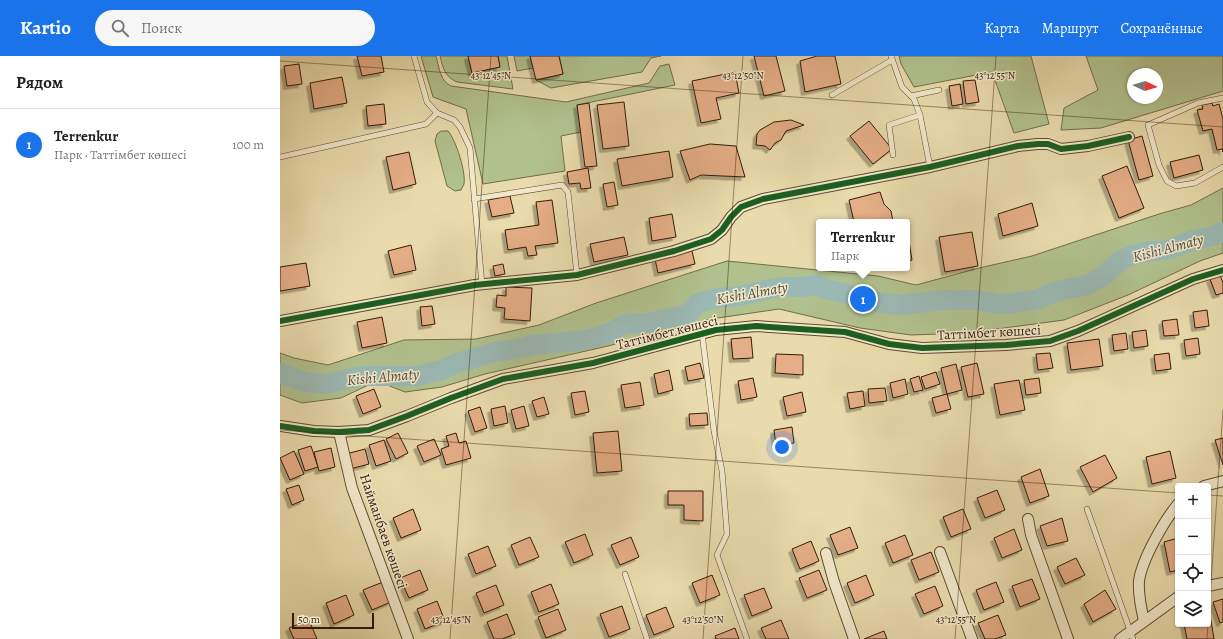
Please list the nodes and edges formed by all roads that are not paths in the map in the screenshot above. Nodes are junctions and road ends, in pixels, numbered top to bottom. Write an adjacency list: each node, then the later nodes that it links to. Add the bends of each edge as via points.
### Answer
1 (414, 56): 7 (lane, via 427,102)
2 (891, 58): 4 (lane); 5 (lane, via 902,87)
3 (939, 90): 5 (lane)
4 (832, 95)
5 (911, 96): 8 (lane)
6 (1223, 98): 13 (lane, via 1198,103 1148,125 1159,165 1167,181 1176,186 1195,183)
7 (437, 114): 11 (lane, via 426,124); 14 (lane, via 454,120 470,148)
8 (920, 115): 10 (lane, via 889,125); 12 (lane)
9 (1129, 137): 12 (street, via 1061,149 1043,144 1018,146)
10 (893, 155)
11 (280, 157)
12 (930, 167): 16 (street, via 763,199 741,207 711,239)
13 (1223, 167)
14 (474, 198): 16 (lane, via 562,185 568,192); 17 (lane)
15 (1223, 270): 19 (street, Таттімбет көшесі, via 1193,279 1050,341 922,348 888,344 845,332 807,329 756,326)
16 (577, 275): 17 (street)
17 (482, 285): 18 (street)
18 (280, 321)
19 (702, 333): 21 (street, Таттімбет көшесі, via 593,363 503,379 369,430); 37 (lane, via 714,431 722,471 727,534 717,555)
20 (280, 426): 21 (street, Таттімбет көшесі)
21 (339, 432): 35 (street, Найманбаев көшесі, via 352,488)
22 (1223, 481): 23 (street)
23 (1211, 484)
24 (1175, 508): 33 (street, via 1146,558 1139,581)
25 (1087, 509): 34 (lane)
26 (1028, 519): 40 (street, via 1031,535)
27 (940, 552): 39 (street)
28 (826, 553): 38 (street)
29 (625, 574): 36 (lane)
30 (1223, 583): 31 (street)
31 (1211, 585)
32 (1175, 599): 33 (street)
33 (1144, 621): 34 (street)
34 (1131, 635): 41 (street)
35 (408, 639)
36 (647, 639)
37 (747, 639)
38 (854, 639)
39 (972, 639)
40 (1068, 639)
41 (1120, 639)

